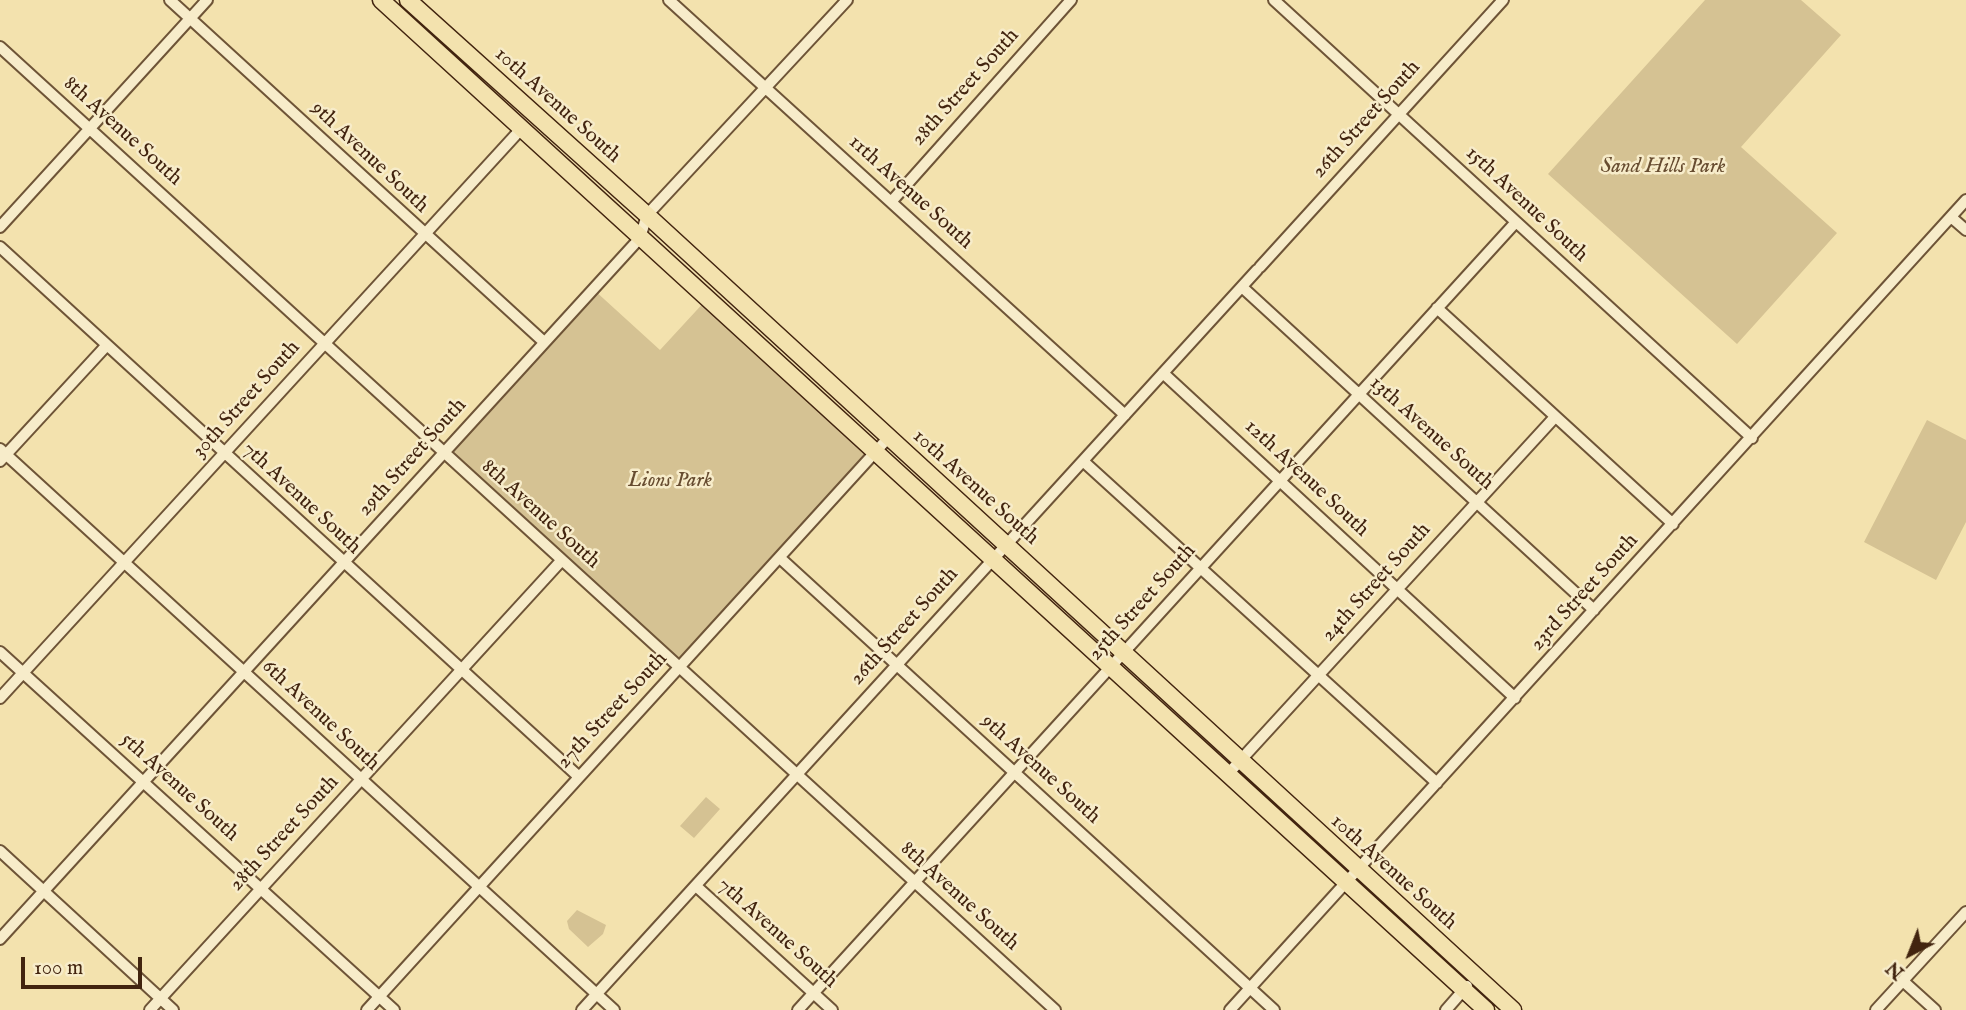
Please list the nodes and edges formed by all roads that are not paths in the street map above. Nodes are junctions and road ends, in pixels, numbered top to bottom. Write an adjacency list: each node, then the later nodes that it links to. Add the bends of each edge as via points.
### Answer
1 (170, 0): 10 (street, 9th Avenue South)
2 (207, 0): 10 (street)
3 (381, 0): 14 (highway, 10th Avenue South)
4 (408, 0): 18 (highway, 10th Avenue South)
5 (669, 0): 12 (street, 11th Avenue South)
6 (848, 0): 12 (street, 29th Street South)
7 (1071, 0): 17 (street, 28th Street South)
8 (1274, 0): 13 (street, 15th Avenue South)
9 (1503, 0): 13 (street, 26th Street South)
10 (190, 19): 15 (street); 23 (street, 9th Avenue South)
11 (0, 47): 15 (street, 8th Avenue South)
12 (767, 88): 17 (street, 11th Avenue South); 18 (street, 29th Street South)
13 (1398, 114): 20 (street, 15th Avenue South); 26 (street, 26th Street South)
14 (522, 128): 23 (street, 30th Street South); 24 (highway, 10th Avenue South)
15 (90, 129): 21 (street); 29 (street, 8th Avenue South)
16 (1966, 200): 19 (street, 23rd Street South)
17 (891, 202): 33 (street, 11th Avenue South)
18 (647, 215): 24 (street, 29th Street South); 35 (highway, 10th Avenue South)
19 (1951, 217): 22 (street); 36 (street, 23rd Street South)
20 (1516, 222): 27 (street, 25th Street South); 36 (street, 15th Avenue South)
21 (0, 227)
22 (1966, 230)
23 (424, 235): 28 (street, 9th Avenue South); 29 (street, 30th Street South)
24 (640, 238): 28 (street, 29th Street South); 37 (highway, 10th Avenue South)
25 (0, 247): 30 (street, 7th Avenue South)
26 (1242, 287): 31 (street, 26th Street South); 32 (street, 13th Avenue South)
27 (1437, 308): 32 (street, 25th Street South); 34 (street)
28 (544, 342): 38 (street, 29th Street South)
29 (324, 344): 38 (street, 8th Avenue South); 39 (street, 30th Street South)
30 (107, 345): 39 (street, 7th Avenue South); 40 (street)
31 (1163, 373): 33 (street, 26th Street South); 42 (street, 12th Avenue South)
32 (1358, 394): 42 (street, 25th Street South); 43 (street, 13th Avenue South)
33 (1125, 415): 41 (street, 26th Street South)
34 (1555, 417): 43 (street, 24th Street South); 44 (street)
35 (888, 438): 37 (street, 27th Street South); 45 (highway, 10th Avenue South)
36 (1752, 438): 44 (street, 23rd Street South)
37 (877, 452): 46 (street, 27th Street South); 47 (highway, 10th Avenue South)
38 (444, 453): 48 (street, 8th Avenue South); 50 (street, 29th Street South)
39 (224, 454): 49 (street, 30th Street South); 50 (street, 7th Avenue South)
40 (2, 455): 49 (street, 6th Avenue South)
41 (1083, 461): 45 (street, 26th Street South); 51 (street)
42 (1280, 481): 51 (street, 25th Street South); 52 (street, 12th Avenue South)
43 (1477, 502): 52 (street, 24th Street South); 53 (street, 13th Avenue South)
44 (1673, 524): 53 (street, 23rd Street South)
45 (1006, 544): 47 (street, 26th Street South); 55 (highway, 10th Avenue South)
46 (780, 558): 56 (street, 9th Avenue South); 58 (street, 27th Street South)
47 (993, 559): 56 (street, 26th Street South); 57 (highway, 10th Avenue South)
48 (561, 561): 58 (street, 8th Avenue South); 59 (street, 28th Street South)
49 (125, 562): 60 (street, 6th Avenue South); 61 (street, 30th Street South)
50 (343, 563): 59 (street, 7th Avenue South); 60 (street, 29th Street South)
51 (1200, 568): 55 (street, 25th Street South); 62 (street)
52 (1397, 589): 62 (street, 24th Street South); 64 (street, 12th Avenue South)
53 (1594, 610): 64 (street, 23rd Street South)
54 (0, 652): 61 (street, 5th Avenue South)
55 (1123, 652): 57 (street, 25th Street South); 65 (highway, 10th Avenue South)
56 (898, 665): 66 (street, 9th Avenue South); 67 (street, 26th Street South)
57 (1111, 667): 66 (street, 25th Street South); 68 (highway, 10th Avenue South)
58 (680, 668): 67 (street, 8th Avenue South); 69 (street, 27th Street South)
59 (462, 669): 69 (street, 7th Avenue South); 70 (street, 28th Street South)
60 (243, 671): 70 (street, 6th Avenue South); 71 (street, 29th Street South)
61 (23, 673): 63 (street, 30th Street South); 71 (street, 5th Avenue South)
62 (1318, 676): 65 (street, 24th Street South); 72 (street)
63 (0, 698)
64 (1515, 698): 72 (street, 23rd Street South)
65 (1239, 762): 68 (street, 24th Street South); 74 (highway, 10th Avenue South)
66 (1015, 772): 75 (street, 25th Street South); 85 (street, 9th Avenue South)
67 (797, 775): 75 (street, 8th Avenue South); 77 (street, 26th Street South)
68 (1227, 775): 76 (highway, 10th Avenue South)
69 (578, 776): 78 (street, 27th Street South)
70 (361, 780): 78 (street, 6th Avenue South); 79 (street, 28th Street South)
71 (143, 782): 79 (street, 5th Avenue South); 80 (street, 29th Street South)
72 (1437, 783): 74 (street, 23rd Street South)
73 (0, 851): 80 (street)
74 (1358, 869): 76 (street, 23rd Street South); 83 (highway, 10th Avenue South)
75 (915, 882): 87 (street, 25th Street South); 99 (street, 8th Avenue South)
76 (1345, 883): 85 (street, 23rd Street South); 86 (highway, 10th Avenue South)
77 (696, 886): 87 (street, 7th Avenue South); 88 (street, 26th Street South)
78 (478, 887): 88 (street, 6th Avenue South); 89 (street, 27th Street South)
79 (261, 888): 89 (street, 5th Avenue South); 90 (street, 28th Street South)
80 (43, 891): 82 (street, 29th Street South); 90 (street)
81 (1966, 912): 84 (street)
82 (0, 939)
83 (1476, 976): 86 (street); 104 (highway, 10th Avenue South)
84 (1903, 981): 105 (street); 106 (street)
85 (1250, 988): 100 (street, 23rd Street South); 101 (street, 9th Avenue South)
86 (1464, 990): 102 (street); 103 (highway, 10th Avenue South)
87 (813, 993): 97 (street, 25th Street South); 98 (street, 7th Avenue South)
88 (597, 994): 95 (street, 26th Street South); 96 (street, 6th Avenue South)
89 (380, 996): 93 (street, 27th Street South); 94 (street, 5th Avenue South)
90 (160, 999): 91 (street, 28th Street South); 92 (street)
91 (150, 1010)
92 (173, 1010)
93 (367, 1010)
94 (394, 1010)
95 (582, 1010)
96 (614, 1010)
97 (798, 1010)
98 (832, 1010)
99 (1055, 1010)
100 (1230, 1010)
101 (1274, 1010)
102 (1446, 1010)
103 (1486, 1010)
104 (1513, 1010)
105 (1876, 1010)
106 (1935, 1010)

